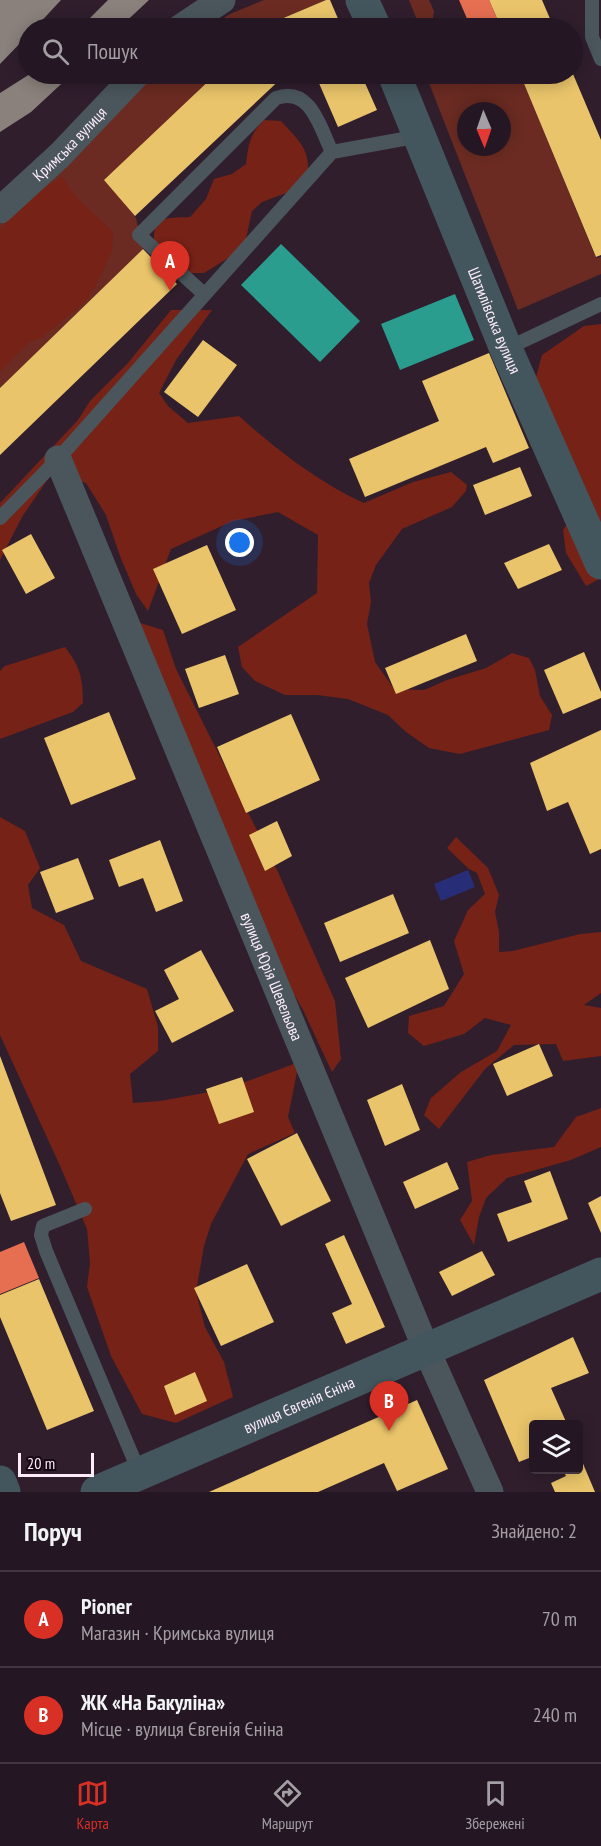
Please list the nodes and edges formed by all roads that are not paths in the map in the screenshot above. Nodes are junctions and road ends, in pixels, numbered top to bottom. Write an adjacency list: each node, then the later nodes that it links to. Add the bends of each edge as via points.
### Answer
1 (222, 0): 4 (street)
2 (362, 0): 5 (street)
3 (592, 0): 6 (lane, via 592,37)
4 (195, 18)
5 (370, 18)
6 (601, 59)
7 (127, 84): 11 (street, Кримська вулиця, via 60,155)
8 (398, 84): 9 (street, Шатилівська вулиця)
9 (420, 136): 10 (lane); 14 (street, Шатилівська вулиця)
10 (332, 152): 12 (lane); 12 (lane, via 308,103 293,95 276,98 139,235)
11 (0, 210)
12 (204, 294): 15 (lane)
13 (601, 304): 14 (lane)
14 (506, 349): 17 (street, Шатилівська вулиця)
15 (58, 459): 16 (lane); 20 (street, вулиця Юрія Шевельова)
16 (0, 518)
17 (601, 563)
18 (85, 1209): 21 (lane, via 43,1226 41,1235)
19 (601, 1274): 20 (street, вулиця Євгенія Єніна)
20 (427, 1351): 21 (street, вулиця Євгенія Єніна); 23 (street, вулиця Юрія Шевельова)
21 (140, 1474): 25 (street, вулиця Євгенія Єніна)
22 (0, 1482): 24 (street)
23 (483, 1490)
24 (4, 1492)
25 (97, 1492)

